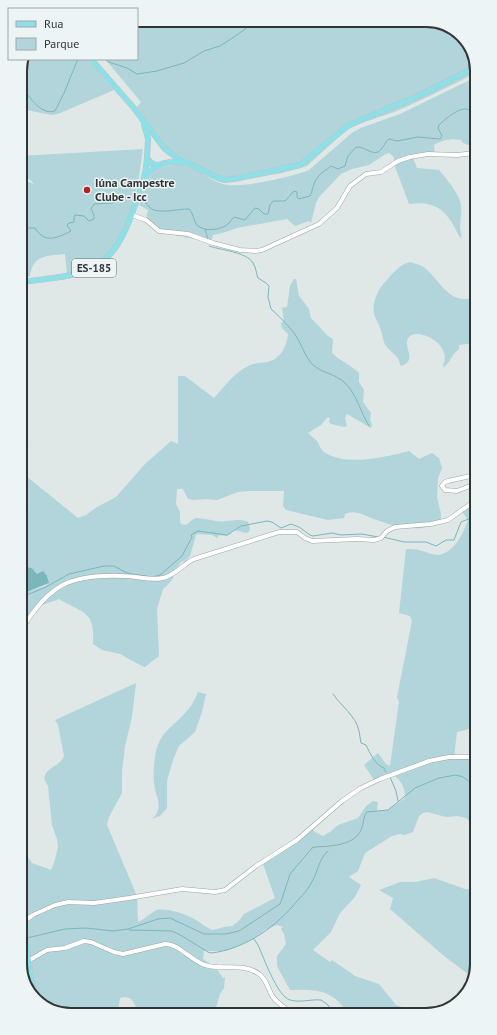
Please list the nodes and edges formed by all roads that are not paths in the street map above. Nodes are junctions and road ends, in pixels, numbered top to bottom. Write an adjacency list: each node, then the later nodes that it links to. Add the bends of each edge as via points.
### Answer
1 (92, 60): 3 (main road, ES-185)
2 (470, 70): 9 (main road, via 414,98 349,125 300,165 225,180)
3 (143, 121): 4 (main road, ES-185); 5 (main road, ES-185, via 148,139)
4 (163, 148): 5 (main road, via 154,146); 8 (main road, via 166,157); 9 (main road)
5 (147, 151): 7 (main road, ES-185)
6 (470, 153): 11 (street, via 410,157 398,161 382,172 366,174 350,186 337,208 319,224 262,250 240,250 188,234 159,231 146,220)
7 (147, 158): 8 (main road, via 152,164); 10 (main road, ES-185)
8 (159, 164): 9 (main road); 10 (main road, ES-185, via 149,172)
9 (190, 164)
10 (144, 181): 11 (main road, ES-185)
11 (132, 215): 12 (main road, ES-185, via 116,248 98,266 74,275)
12 (27, 281)
13 (470, 476): 14 (street, via 445,482 442,486 445,490 455,491)
14 (470, 486)
15 (470, 504): 16 (street, via 448,520 395,527 374,540 312,541 297,532 279,532 194,559 175,573 161,579 123,576 73,580 56,588 46,597)
16 (27, 622)
17 (470, 757): 18 (street, via 449,756 433,760 361,788 297,840 256,866 225,890 215,892 182,889 94,903 68,902 55,905)
18 (27, 920)
19 (27, 953): 20 (main road)
20 (28, 961): 22 (main road); 24 (street, via 47,950 65,948 84,941 124,954 165,944 172,945 203,965 258,972 273,997)
21 (28, 973): 22 (street)
22 (31, 978): 23 (main road)
23 (33, 985)
24 (286, 1008)

